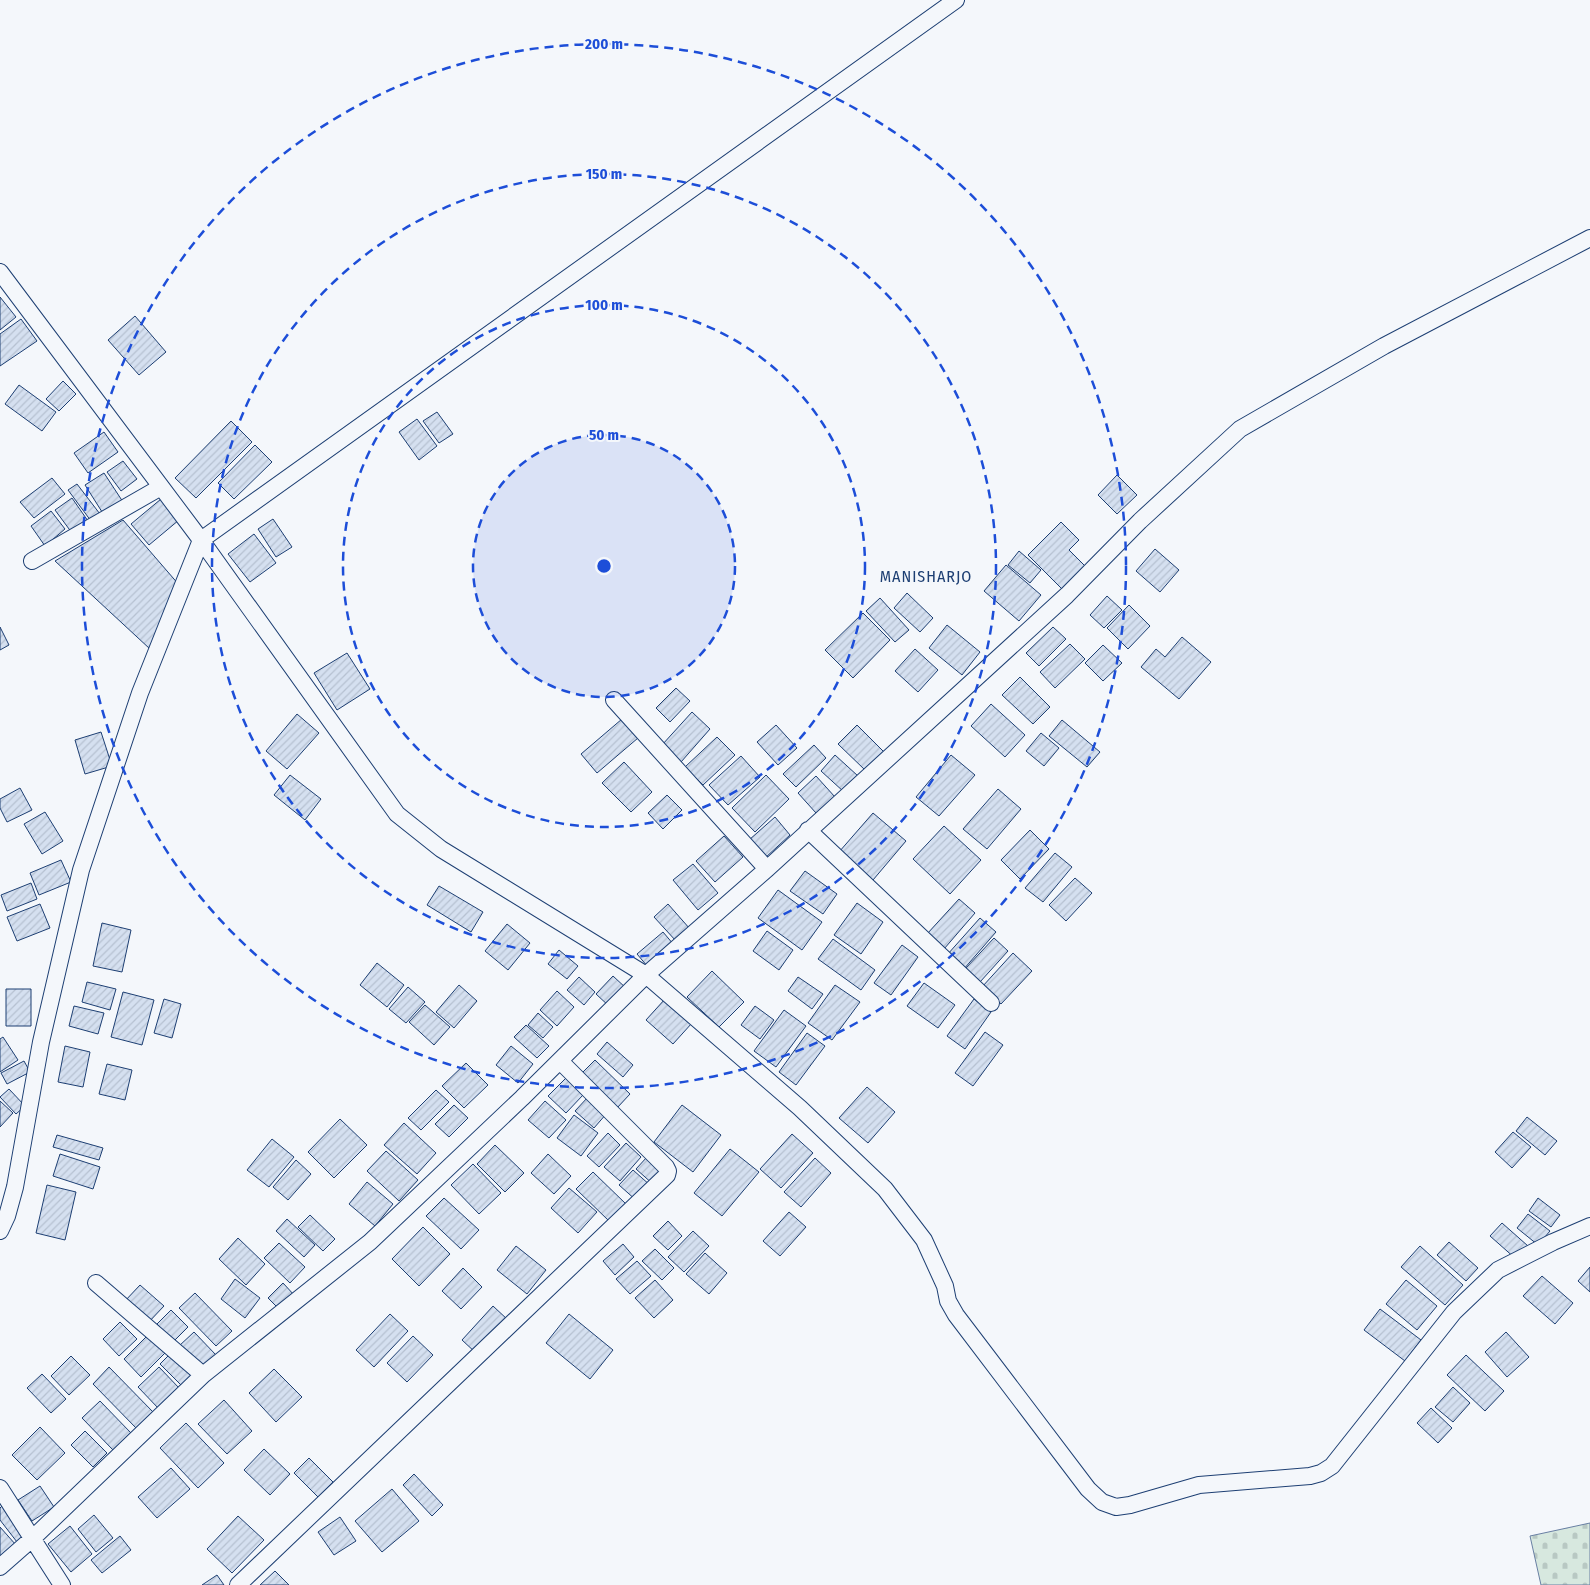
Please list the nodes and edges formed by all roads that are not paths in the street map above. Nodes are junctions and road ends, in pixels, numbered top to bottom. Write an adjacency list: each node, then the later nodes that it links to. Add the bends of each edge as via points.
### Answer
1 (956, 0): 5 (street)
2 (1590, 238): 8 (street, via 1384,346 1240,429 1140,521 1067,595)
3 (0, 272): 4 (street)
4 (161, 487): 5 (street); 6 (street)
5 (201, 540): 10 (street, via 397,814 441,849); 14 (street, via 140,694 81,870 41,1042 15,1188 8,1216)
6 (32, 561)
7 (614, 700): 9 (street)
8 (808, 830): 9 (street); 11 (street)
9 (767, 869): 10 (street)
10 (646, 975): 12 (street); 13 (street, via 800,1108 884,1189 924,1240 956,1315 1088,1489 1102,1502 1116,1507 1199,1485 1310,1476 1332,1466 1454,1312 1498,1270)
11 (991, 1003)
12 (560, 1061): 16 (street, via 370,1242); 21 (street, via 666,1167 668,1175)
13 (1590, 1226)
14 (0, 1231)
15 (96, 1283): 16 (street)
16 (203, 1375): 18 (street)
17 (0, 1488): 18 (street)
18 (33, 1538): 19 (street); 20 (street)
19 (0, 1567)
20 (62, 1585)
21 (238, 1585)

